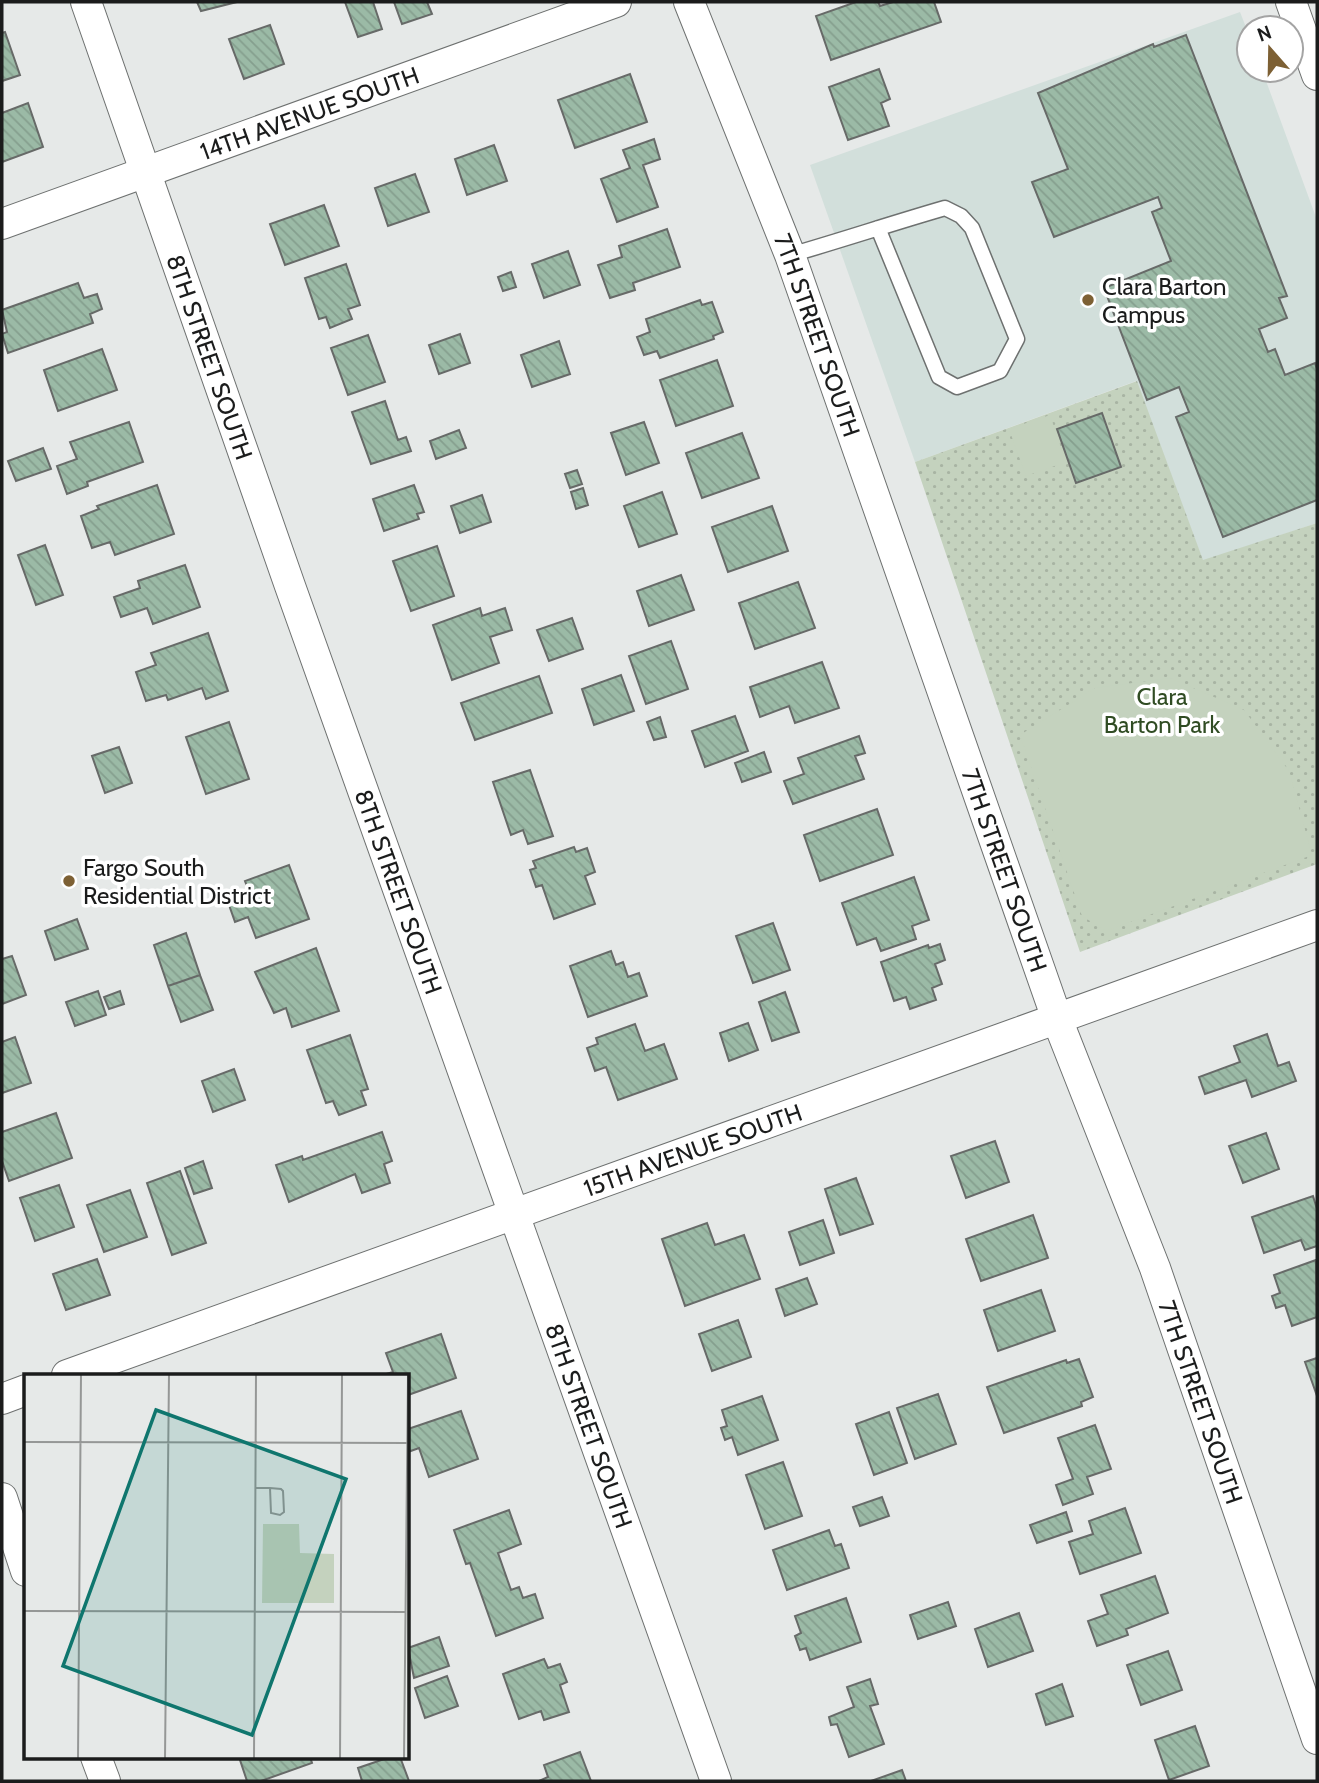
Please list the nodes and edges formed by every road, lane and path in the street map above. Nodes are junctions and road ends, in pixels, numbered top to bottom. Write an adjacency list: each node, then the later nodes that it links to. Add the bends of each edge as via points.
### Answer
1 (86, 2): 6 (street, 8TH STREET SOUTH)
2 (616, 2): 6 (street, 14TH AVENUE SOUTH)
3 (689, 2): 9 (street, 7TH STREET SOUTH)
4 (1291, 2): 5 (street)
5 (1317, 75)
6 (145, 172): 7 (street, 14TH AVENUE SOUTH); 12 (street, 8TH STREET SOUTH)
7 (2, 224)
8 (878, 228): 8 (lane, via 945,208 972,228 1017,338 1000,371 957,387 939,377); 9 (lane)
9 (790, 255): 11 (street, 7TH STREET SOUTH)
10 (1317, 925): 11 (street, 15TH AVENUE SOUTH)
11 (1057, 1019): 12 (street, 15TH AVENUE SOUTH); 18 (street, 7TH STREET SOUTH, via 1155,1268)
12 (514, 1214): 13 (street, 15TH AVENUE SOUTH); 21 (street, 8TH STREET SOUTH)
13 (70, 1374)
14 (24, 1391): 15 (street)
15 (2, 1399)
16 (2, 1498): 17 (street)
17 (24, 1565)
18 (1317, 1739)
19 (96, 1758): 20 (street)
20 (105, 1781)
21 (716, 1781)

